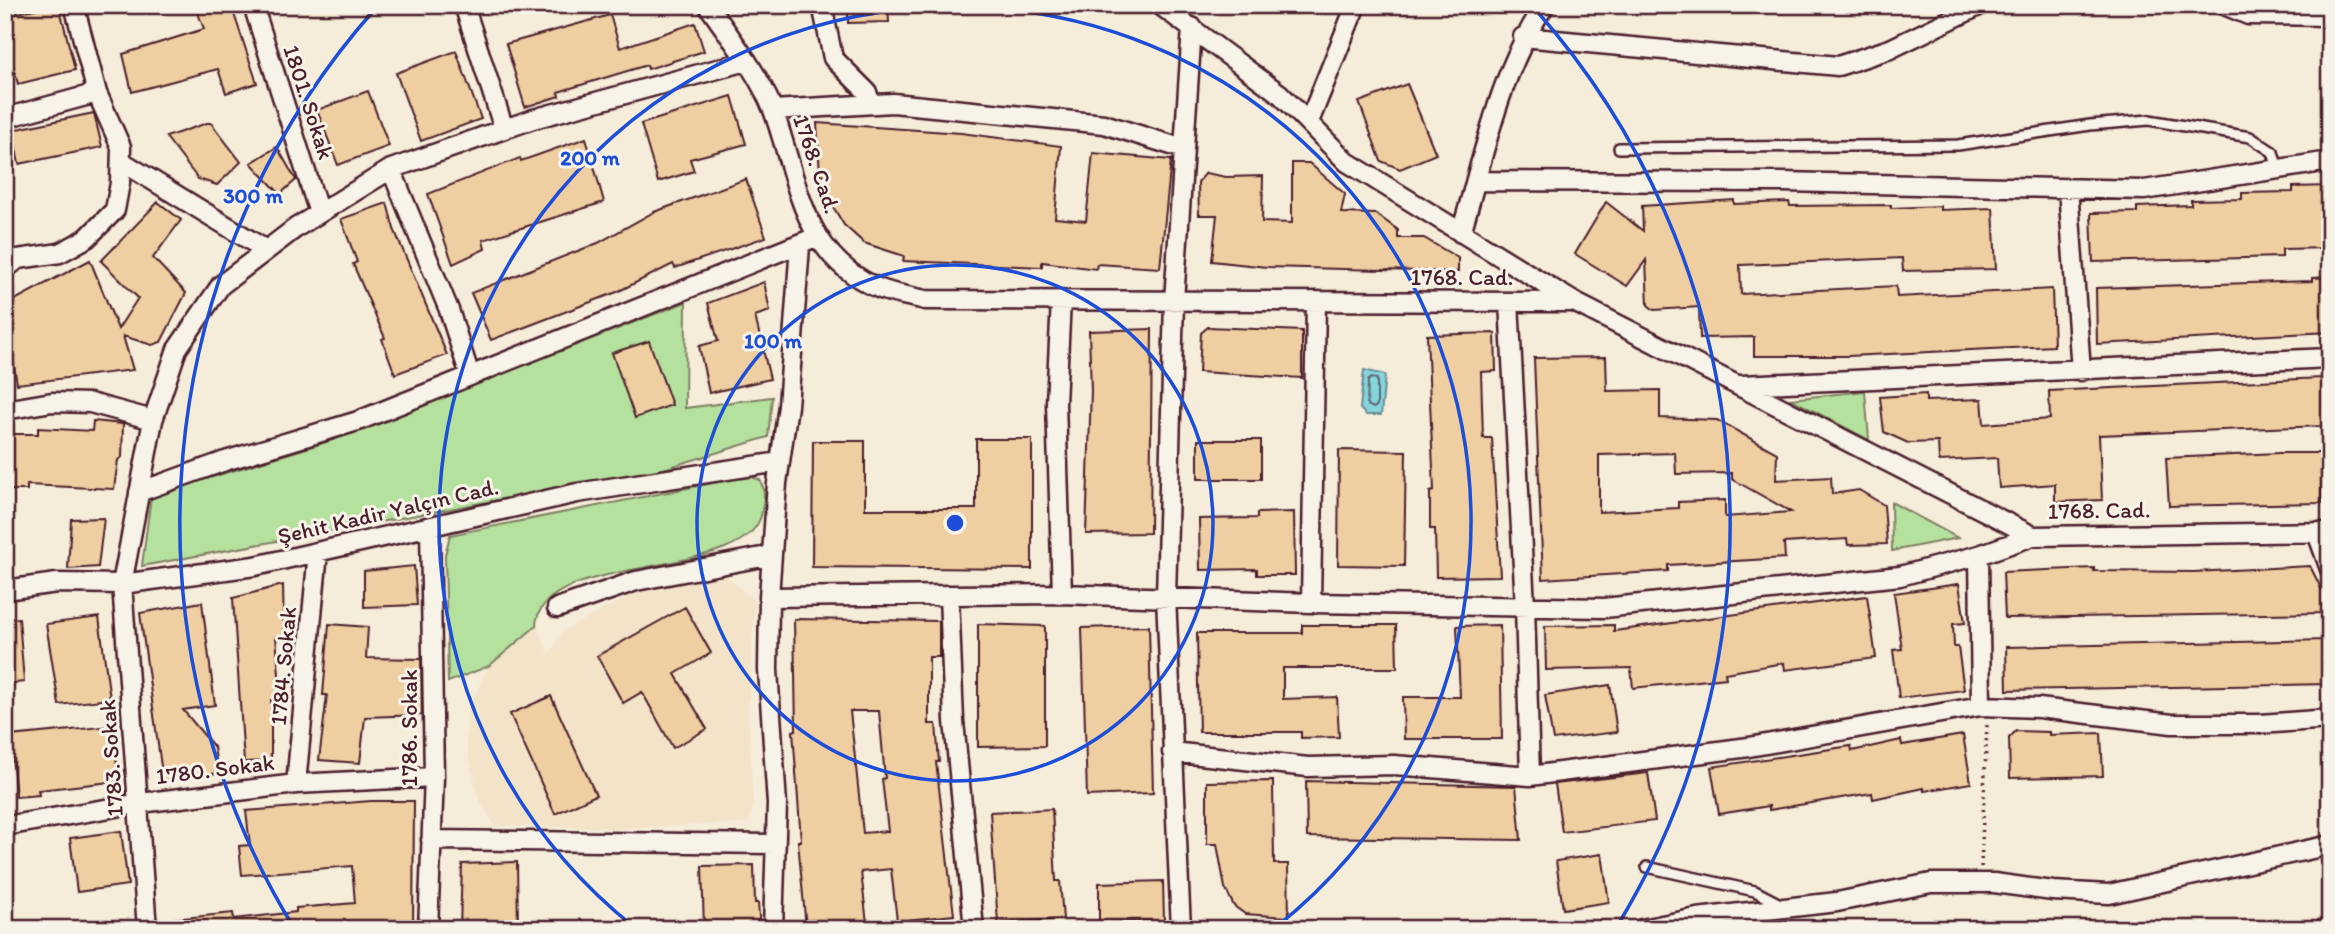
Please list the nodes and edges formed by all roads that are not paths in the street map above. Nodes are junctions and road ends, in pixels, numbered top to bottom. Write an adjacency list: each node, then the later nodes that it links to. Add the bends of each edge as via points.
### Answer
1 (74, 5): 16 (street)
2 (253, 5): 30 (street, 1801. Sokak)
3 (464, 5): 21 (street)
4 (708, 5): 15 (street, 1768. Cad.)
5 (822, 5): 17 (street, via 833,58 867,92)
6 (1160, 5): 11 (street)
7 (1356, 5): 20 (street)
8 (1545, 5): 14 (street)
9 (1981, 5): 14 (street, via 1890,49 1838,66)
10 (2224, 5): 12 (street, via 2248,15)
11 (1179, 11): 13 (street)
12 (2330, 16)
13 (1192, 27): 20 (street, via 1280,93); 23 (street)
14 (1523, 37): 28 (street)
15 (747, 61): 18 (street, 1768. Cad.); 21 (street, 1783. Sokak)
16 (97, 93): 19 (street); 24 (street, via 121,147)
17 (870, 102): 18 (street); 23 (street, via 1104,124)
18 (773, 110): 32 (street, 1768. Cad.)
19 (5, 118)
20 (1309, 122): 31 (street, via 1347,162)
21 (504, 129): 26 (street, 1783. Sokak)
22 (1619, 148): 27 (lane, via 1958,145 2148,120 2250,136 2273,152)
23 (1184, 149): 37 (street)
24 (121, 161): 33 (street); 34 (street, via 115,210 87,238 60,253 18,259)
25 (2330, 161): 27 (street)
26 (391, 169): 30 (street, 1783. Sokak); 42 (street, via 449,310)
27 (2278, 169): 29 (street, via 2144,190)
28 (1476, 181): 29 (street); 31 (street)
29 (2068, 188): 41 (street)
30 (319, 213): 33 (street, 1783. Sokak)
31 (1461, 233): 39 (street)
32 (808, 242): 35 (street, 1768. Cad., via 878,288 925,300); 42 (street); 46 (street)
33 (266, 250): 45 (street, 1783. Sokak, via 220,285 177,349)
34 (5, 269)
35 (1061, 300): 37 (street, 1768. Cad.); 57 (street, via 1056,403)
36 (1316, 300): 37 (street, 1768. Cad.); 38 (street, 1768. Cad.); 61 (street)
37 (1174, 301): 60 (street)
38 (1509, 302): 39 (street, 1768. Cad.); 62 (street)
39 (1574, 302): 43 (street, 1768. Cad.)
40 (2330, 358): 41 (street)
41 (2081, 371): 43 (street)
42 (470, 376): 47 (street, via 358,421)
43 (1737, 385): 50 (street, 1768. Cad.)
44 (5, 411): 45 (street, via 52,402 79,403)
45 (153, 420): 47 (street, 1783. Sokak)
46 (780, 462): 48 (street, Şehit Kadir Yalçın Cad., via 577,493); 52 (street)
47 (139, 492): 55 (street, 1783. Sokak)
48 (430, 527): 51 (street, Şehit Kadir Yalçın Cad.); 68 (street, 1786. Sokak)
49 (2323, 532): 50 (street, 1768. Cad.); 54 (street)
50 (2033, 536): 53 (street)
51 (318, 552): 55 (street, Şehit Kadir Yalçın Cad., via 255,566); 69 (street, 1784. Sokak)
52 (772, 555): 59 (street); 63 (street, via 636,581)
53 (1979, 555): 62 (street, via 1900,576 1604,608); 64 (street)
54 (2330, 569)
55 (122, 584): 56 (street, Şehit Kadir Yalçın Cad., via 57,583); 70 (street, 1783. Sokak)
56 (5, 590)
57 (1062, 594): 58 (street); 60 (street)
58 (948, 595): 59 (street); 81 (street, via 954,721)
59 (769, 597): 73 (street, via 768,670 778,804)
60 (1166, 597): 61 (street); 66 (street)
61 (1311, 603): 62 (street)
62 (1525, 606): 67 (street)
63 (557, 608)
64 (1981, 706): 65 (street, via 2172,724); 67 (street, via 1749,747)
65 (2330, 719)
66 (1172, 752): 67 (street, via 1308,767 1394,765); 82 (street)
67 (1530, 776)
68 (434, 777): 69 (street, 1780. Sokak); 72 (street, 1786. Sokak)
69 (296, 784): 70 (street, 1780. Sokak)
70 (140, 803): 71 (street, 1780. Sokak); 78 (street, 1783. Sokak)
71 (5, 827)
72 (431, 840): 73 (street); 79 (street, 1786. Sokak)
73 (774, 844): 80 (street)
74 (2330, 845): 76 (street, via 2109,894 1931,883)
75 (1647, 867): 76 (lane, via 1755,891)
76 (1786, 908): 77 (street)
77 (1645, 928)
78 (147, 929)
79 (428, 929)
80 (773, 929)
81 (974, 929)
82 (1181, 929)

